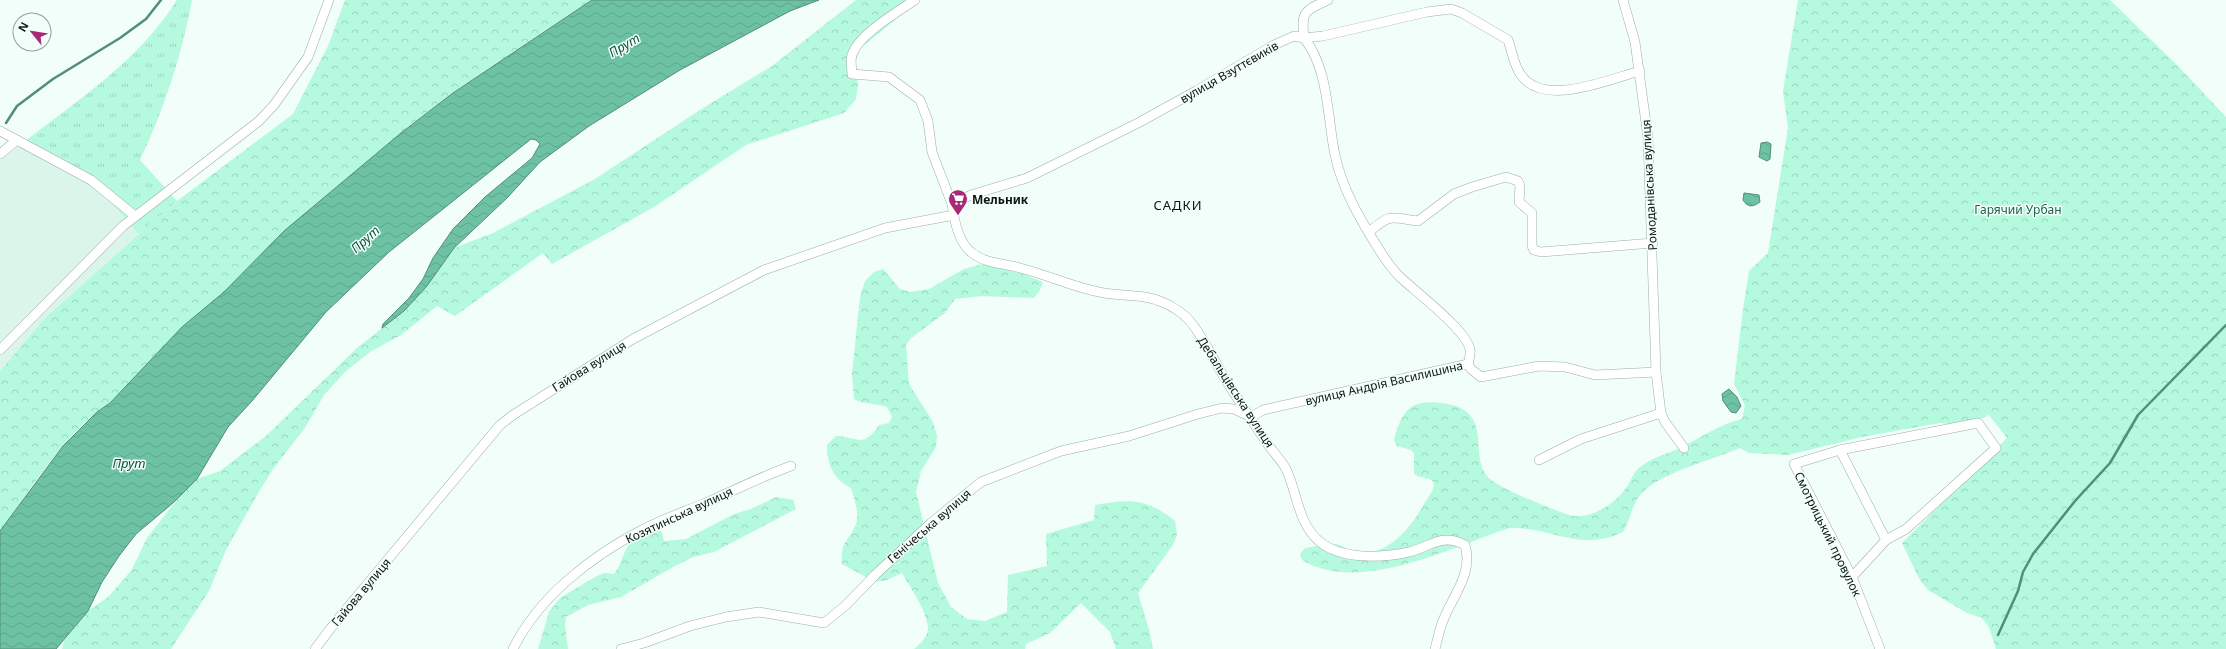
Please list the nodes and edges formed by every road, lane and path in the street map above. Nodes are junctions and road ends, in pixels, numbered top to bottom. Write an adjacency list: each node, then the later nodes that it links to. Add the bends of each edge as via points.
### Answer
1 (330, 0): 12 (street, via 308,57 274,105 242,136)
2 (915, 0): 10 (street, via 861,41 852,56 852,74 889,77 920,100 928,121 932,152)
3 (1328, 0): 5 (street, via 1304,14)
4 (1623, 0): 6 (street, Ромоданівська вулиця)
5 (1304, 38): 6 (street, вулиця Взуттєвиків, via 1451,9 1462,12 1508,40 1520,75 1533,87 1550,91 1570,90); 10 (street, вулиця Взуттєвиків, via 1294,36 1274,44 1196,92 1027,178 971,195); 13 (street, via 1316,56 1321,72 1335,156 1346,190)
6 (1640, 71): 14 (street, Ромоданівська вулиця, via 1648,138)
7 (0, 131): 8 (street)
8 (17, 140): 9 (street); 12 (street, via 91,180)
9 (0, 154)
10 (952, 204): 11 (street)
11 (954, 215): 19 (street, Дебальцівська вулиця, via 965,247 980,258 1104,293 1149,298 1163,302 1185,316 1193,324); 26 (street, Гайова вулиця, via 886,228 764,270 633,339 513,415 500,425)
12 (135, 216): 15 (street, via 111,237)
13 (1370, 232): 14 (street, via 1384,219 1401,217 1418,221 1454,194 1506,177 1518,181 1519,202 1532,213 1534,250 1541,252); 16 (street, via 1380,251 1399,276 1445,316 1463,338 1470,348)
14 (1652, 243): 17 (street, Ромоданівська вулиця)
15 (0, 350)
16 (1468, 364): 17 (street, вулиця Андрія Василишина, via 1481,377 1539,366 1565,367 1596,375); 19 (street, вулиця Андрія Василишина, via 1264,410)
17 (1656, 372): 18 (street, Ромоданівська вулиця)
18 (1661, 413): 20 (street); 22 (street, via 1581,439)
19 (1251, 417): 28 (street, Генічеська вулиця, via 1234,408 1222,408 1129,436 1061,451 981,482 931,523 824,623 759,612 690,626); 29 (street, Дебальцівська вулиця, via 1286,469 1308,528 1318,540 1332,550 1385,556 1412,551 1446,539 1465,545 1468,566 1444,617)
20 (1684, 448)
21 (1840, 450): 24 (street); 24 (street, via 1978,423 1996,448 1906,529); 25 (street, Смотрицький провулок, via 1794,464)
22 (1540, 460)
23 (791, 466): 27 (street, Козятинська вулиця, via 641,530 610,549 560,587 535,613)
24 (1886, 540): 25 (street)
25 (1852, 576): 30 (street, Смотрицький провулок)
26 (315, 649)
27 (513, 649)
28 (621, 649)
29 (1435, 649)
30 (1880, 649)

